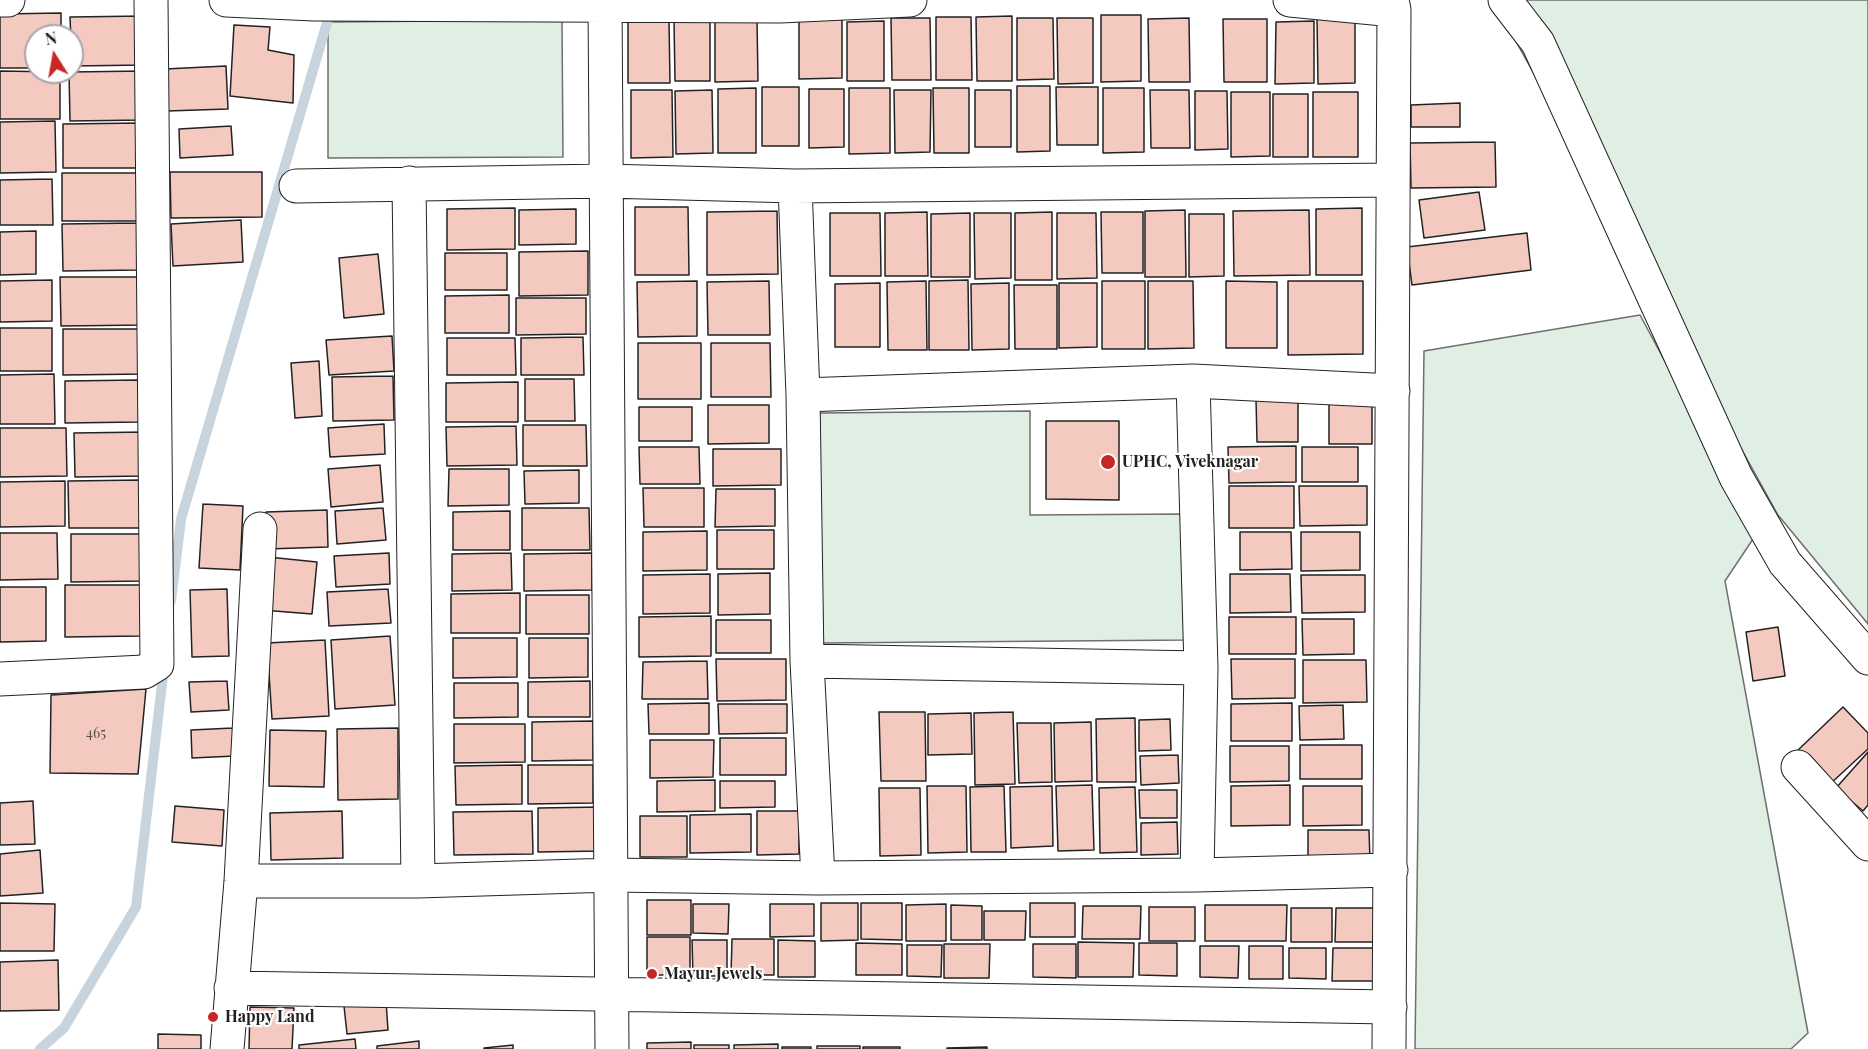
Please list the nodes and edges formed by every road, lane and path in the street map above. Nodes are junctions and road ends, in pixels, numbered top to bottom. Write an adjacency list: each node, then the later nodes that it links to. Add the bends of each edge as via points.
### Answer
1 (0, 0): 2 (street)
2 (8, 0)
3 (151, 0): 23 (street, via 156,664 144,672)
4 (226, 0): 8 (street, via 314,4)
5 (910, 0): 9 (street)
6 (1290, 0): 10 (street)
7 (1505, 0): 20 (street, via 1538,43 1736,477 1785,563)
8 (605, 3): 9 (street); 12 (street)
9 (780, 3)
10 (1393, 5): 11 (street)
11 (1393, 180): 15 (street); 17 (street)
12 (606, 181): 13 (street); 15 (street); 28 (street)
13 (409, 183): 14 (street); 31 (street)
14 (296, 186)
15 (795, 186): 18 (street)
16 (1193, 381): 17 (street); 18 (street); 22 (street)
17 (1393, 391): 26 (street)
18 (803, 394): 21 (street)
19 (260, 529): 30 (street)
20 (1868, 658)
21 (807, 661): 22 (street); 29 (street)
22 (1201, 668): 27 (street)
23 (0, 679)
24 (1798, 767): 25 (street)
25 (1868, 844)
26 (1391, 870): 27 (street); 34 (street)
27 (1197, 874): 29 (street)
28 (612, 875): 29 (street); 31 (street); 33 (street)
29 (818, 878)
30 (241, 881): 31 (street); 32 (street)
31 (418, 881)
32 (231, 988): 33 (street); 35 (street)
33 (612, 996): 34 (street); 36 (street)
34 (1390, 1007): 37 (street)
35 (227, 1049)
36 (612, 1049)
37 (1389, 1049)

